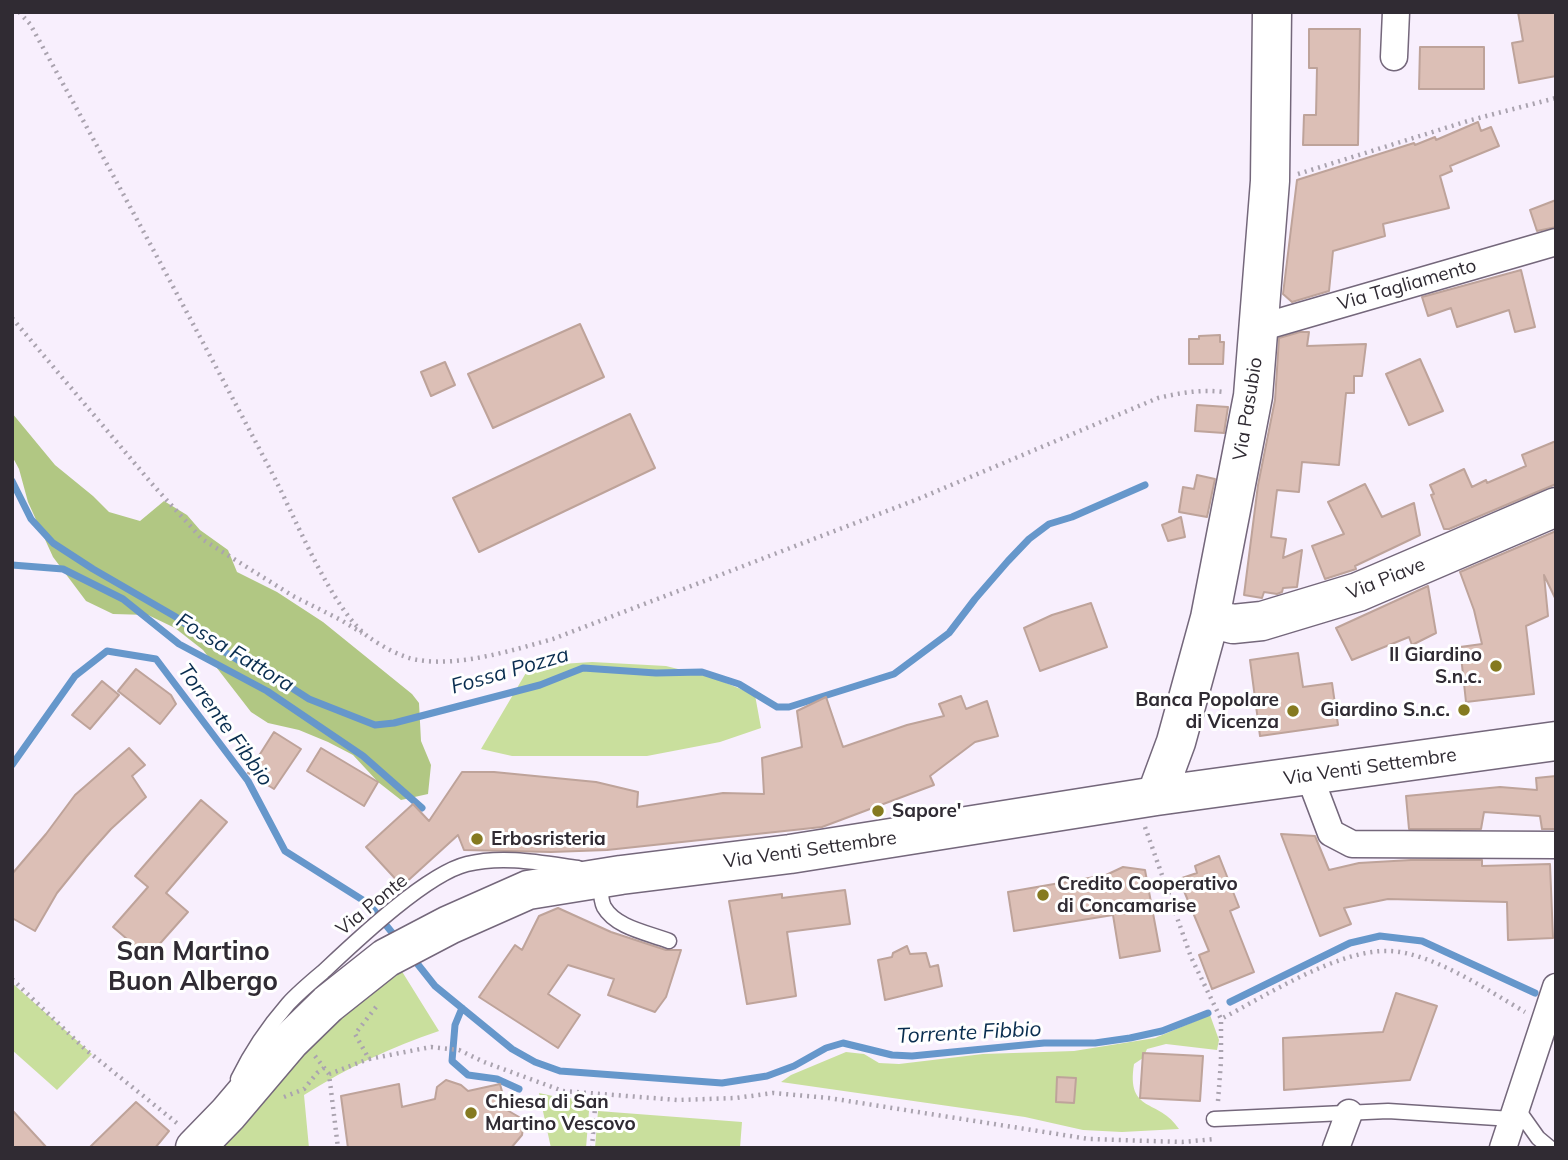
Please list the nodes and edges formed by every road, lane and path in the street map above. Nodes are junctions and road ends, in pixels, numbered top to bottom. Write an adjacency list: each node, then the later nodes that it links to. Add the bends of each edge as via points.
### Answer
1 (19, 12): 13 (path, via 106,161 327,584)
2 (1272, 12): 6 (main road, Via Pasubio)
3 (1396, 12): 4 (street)
4 (1394, 57)
5 (1556, 98): 6 (path)
6 (1270, 181): 9 (main road, Via Pasubio)
7 (1556, 242): 9 (street, Via Tagliamento)
8 (12, 318): 13 (path, via 202,539)
9 (1259, 328): 10 (main road, Via Pasubio)
10 (1253, 396): 12 (main road, Via Pasubio); 13 (path, via 1209,390 1158,398 817,539 527,646 450,662 416,660)
11 (1556, 507): 12 (main road, Via Piave, via 1358,592 1262,621 1233,624)
12 (1210, 618): 16 (main road, Via Pasubio, via 1176,743)
13 (369, 638)
14 (1556, 741): 15 (main road, Via Venti Settembre)
15 (1309, 775): 16 (main road, Via Venti Settembre); 17 (street, via 1331,833 1352,844)
16 (1149, 809): 18 (main road, Via Venti Settembre); 24 (path, via 1191,957)
17 (1556, 845)
18 (610, 876): 19 (lane, via 603,904 608,912 623,924); 32 (main road, Via Venti Settembre, via 528,890 386,958 289,1041); 32 (lane, Via Ponte, via 514,860 467,864 448,871 359,939 288,1003 250,1054)
19 (669, 941)
20 (12, 979): 32 (path, via 166,1116)
21 (1556, 987): 30 (street)
22 (383, 998): 26 (path, via 355,1034)
23 (1527, 1013): 24 (path, via 1435,963 1390,951 1346,957)
24 (1220, 1019): 31 (path, via 1220,1085)
25 (308, 1048): 27 (path)
26 (369, 1059): 27 (path); 28 (path, via 431,1047 459,1050 563,1091)
27 (328, 1074): 35 (path)
28 (596, 1094): 34 (path, via 677,1100 773,1093 1089,1139); 36 (path)
29 (1349, 1113): 30 (lane); 31 (lane); 37 (street)
30 (1514, 1113): 38 (street); 39 (lane)
31 (1214, 1119): 34 (path)
32 (209, 1134)
33 (1225, 1139): 34 (path)
34 (1211, 1140)
35 (338, 1148)
36 (592, 1148)
37 (1335, 1148)
38 (1503, 1148)
39 (1549, 1148)

